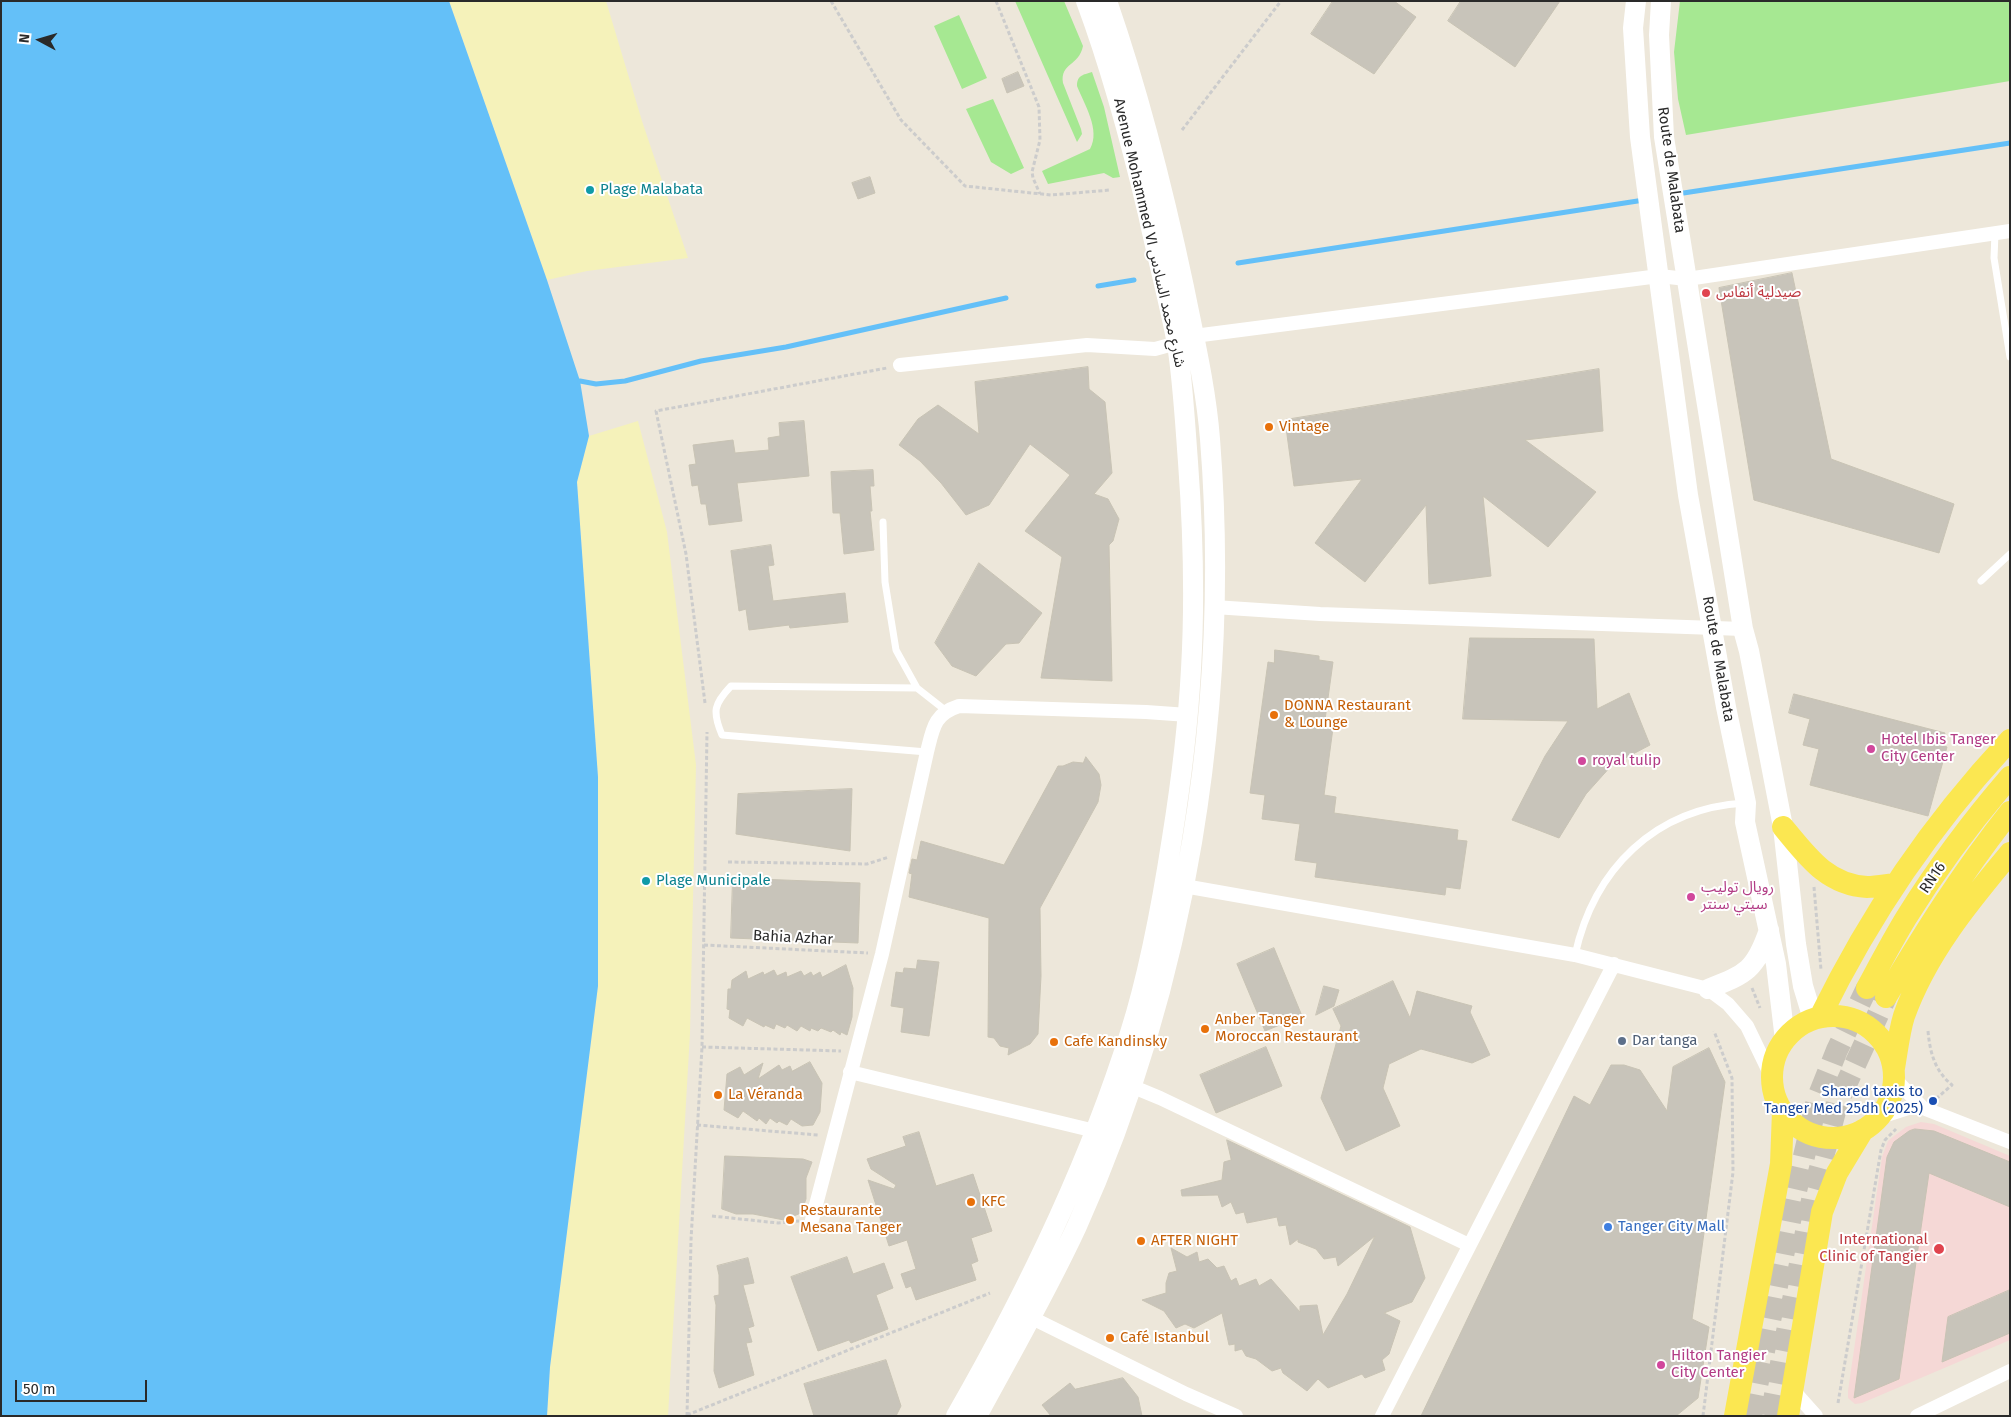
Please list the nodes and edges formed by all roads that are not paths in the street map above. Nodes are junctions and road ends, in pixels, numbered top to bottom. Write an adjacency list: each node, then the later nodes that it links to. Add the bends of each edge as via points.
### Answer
1 (1086, 1): 9 (main road, Avenue Mohammed VI شارع محمد السادس, via 1120,99 1144,199)
2 (1107, 1): 9 (main road, Avenue Mohammed VI شارع محمد السادس, via 1139,98 1165,194)
3 (1636, 1): 7 (main road, Route de Malabata, via 1633,28 1640,137)
4 (1661, 1): 8 (main road, Route de Malabata, via 1659,34 1664,136)
5 (2010, 231): 6 (street)
6 (1996, 233): 8 (street); 10 (lane, via 1994,258)
7 (1659, 276): 8 (street); 9 (street); 16 (main road, Route de Malabata, via 1688,495)
8 (1687, 279): 17 (main road, Route de Malabata)
9 (1183, 329): 11 (street, via 1154,349 1087,345); 15 (main road, Avenue Mohammed VI شارع محمد السادس, via 1203,383 1210,437); 20 (main road, Avenue Mohammed VI شارع محمد السادس, via 1181,375 1191,500 1193,617)
10 (2010, 358)
11 (900, 366)
12 (883, 522): 18 (lane, via 885,582 896,650)
13 (2010, 554): 14 (lane)
14 (1981, 581)
15 (1214, 608): 16 (street); 29 (main road, Avenue Mohammed VI شارع محمد السادس, via 1208,716)
16 (1712, 627): 17 (street); 24 (main road, Route de Malabata)
17 (1743, 629): 26 (main road, Route de Malabata)
18 (917, 688): 19 (lane); 22 (lane, via 731,686 718,700 716,721 722,735)
19 (946, 710): 20 (street, via 960,706); 22 (street, via 932,731)
20 (1188, 715): 43 (main road, Avenue Mohammed VI شارع محمد السادس, via 1176,811 1154,936 1130,1032)
21 (2010, 740): 28 (main road, RN16, via 1938,824)
22 (927, 752): 36 (street, via 882,954)
23 (2010, 777): 25 (main road, RN16 / RN16, via 1985,806 1906,919 1876,992)
24 (1746, 803): 30 (main road, Route de Malabata, via 1745,822); 31 (lane, via 1723,804 1685,815 1661,827 1639,844 1602,885 1586,915)
25 (2010, 812)
26 (1784, 827): 28 (main road, via 1812,862 1828,876 1868,887); 34 (main road, Route de Malabata, via 1803,986)
27 (2010, 853): 37 (main road, via 1950,929 1924,971 1904,1017)
28 (1895, 884): 34 (main road, RN16)
29 (1184, 886): 31 (street); 39 (main road, Avenue Mohammed VI شارع محمد السادس, via 1171,952)
30 (1768, 930): 33 (main road, via 1762,951 1754,963 1730,980); 35 (main road, Route de Malabata, via 1780,989)
31 (1575, 955): 32 (street)
32 (1614, 964): 33 (street); 46 (street)
33 (1708, 989): 38 (street, via 1728,1004 1747,1026)
34 (1817, 1018): 35 (main road, via 1797,1027); 37 (main road, via 1837,1016 1868,1026 1889,1052)
35 (1785, 1040): 38 (main road, via 1773,1066)
36 (850, 1072): 43 (street); 45 (street)
37 (1894, 1074): 40 (street); 42 (main road, via 1891,1099)
38 (1772, 1080): 41 (main road)
39 (1131, 1086): 46 (street); 47 (main road, Avenue Mohammed VI شارع محمد السادس, via 1078,1224)
40 (1923, 1108): 42 (street, via 1894,1111); 44 (street)
41 (1783, 1111): 42 (main road, via 1795,1125 1810,1134 1828,1138 1846,1137); 54 (main road, via 1781,1164)
42 (1871, 1123): 49 (main road, via 1837,1173 1822,1212)
43 (1095, 1132): 50 (main road, Avenue Mohammed VI شارع محمد السادس, via 1060,1216 1015,1308)
44 (2010, 1142)
45 (812, 1220)
46 (1469, 1245): 53 (street)
47 (1032, 1318): 51 (main road, Avenue Mohammed VI شارع محمد السادس); 52 (street)
48 (2010, 1371): 57 (street)
49 (1792, 1386): 55 (main road); 56 (street)
50 (956, 1416)
51 (977, 1416)
52 (1236, 1416)
53 (1382, 1416)
54 (1735, 1416)
55 (1788, 1416)
56 (1816, 1416)
57 (1917, 1416)

